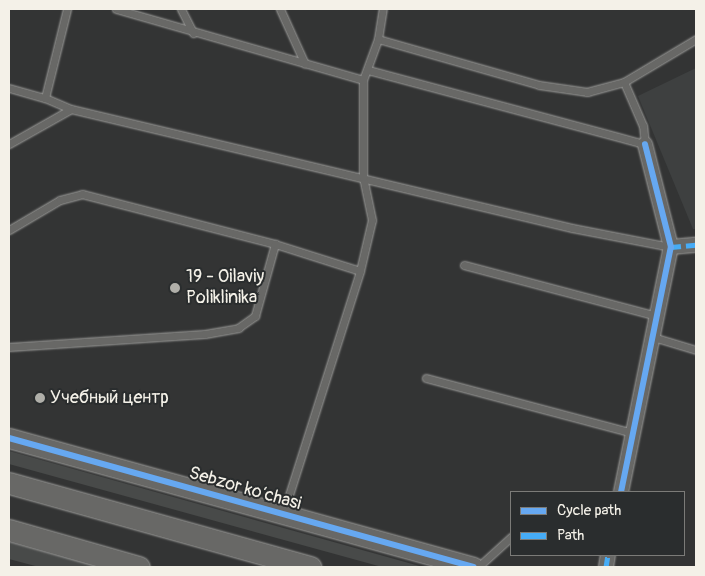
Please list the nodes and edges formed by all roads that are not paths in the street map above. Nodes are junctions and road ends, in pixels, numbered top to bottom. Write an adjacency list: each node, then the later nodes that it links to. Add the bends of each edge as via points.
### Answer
1 (67, 9): 14 (lane)
2 (116, 9): 6 (lane)
3 (181, 9): 6 (lane)
4 (280, 9): 9 (lane)
5 (383, 9): 7 (lane)
6 (193, 33): 9 (lane)
7 (378, 39): 10 (lane); 12 (lane, via 539,85 586,92)
8 (696, 39): 12 (lane)
9 (305, 64): 11 (lane)
10 (368, 70): 11 (lane); 17 (lane)
11 (363, 80): 18 (lane)
12 (624, 82): 17 (lane, via 643,126)
13 (9, 88): 14 (lane)
14 (45, 98): 15 (lane)
15 (71, 109): 16 (lane); 18 (lane)
16 (9, 144)
17 (645, 144): 22 (street)
18 (363, 178): 22 (lane, via 572,228); 24 (lane, via 372,220)
19 (9, 230): 20 (lane, via 60,200 82,194)
20 (276, 244): 24 (lane); 27 (lane, via 255,316 238,328 205,334)
21 (696, 246): 22 (street)
22 (671, 247): 25 (street)
23 (464, 266): 25 (lane)
24 (360, 271): 34 (lane)
25 (657, 316): 26 (street)
26 (653, 337): 28 (lane); 30 (street)
27 (9, 347)
28 (696, 350)
29 (426, 378): 30 (lane)
30 (633, 433): 33 (street)
31 (9, 438): 34 (street, Sebzor ko‘chasi)
32 (9, 483): 38 (main road)
33 (621, 491)
34 (283, 515): 39 (street, Sebzor ko‘chasi)
35 (9, 530): 37 (main road)
36 (510, 538): 40 (lane)
37 (139, 567)
38 (310, 567)
39 (473, 567)
40 (478, 567)

